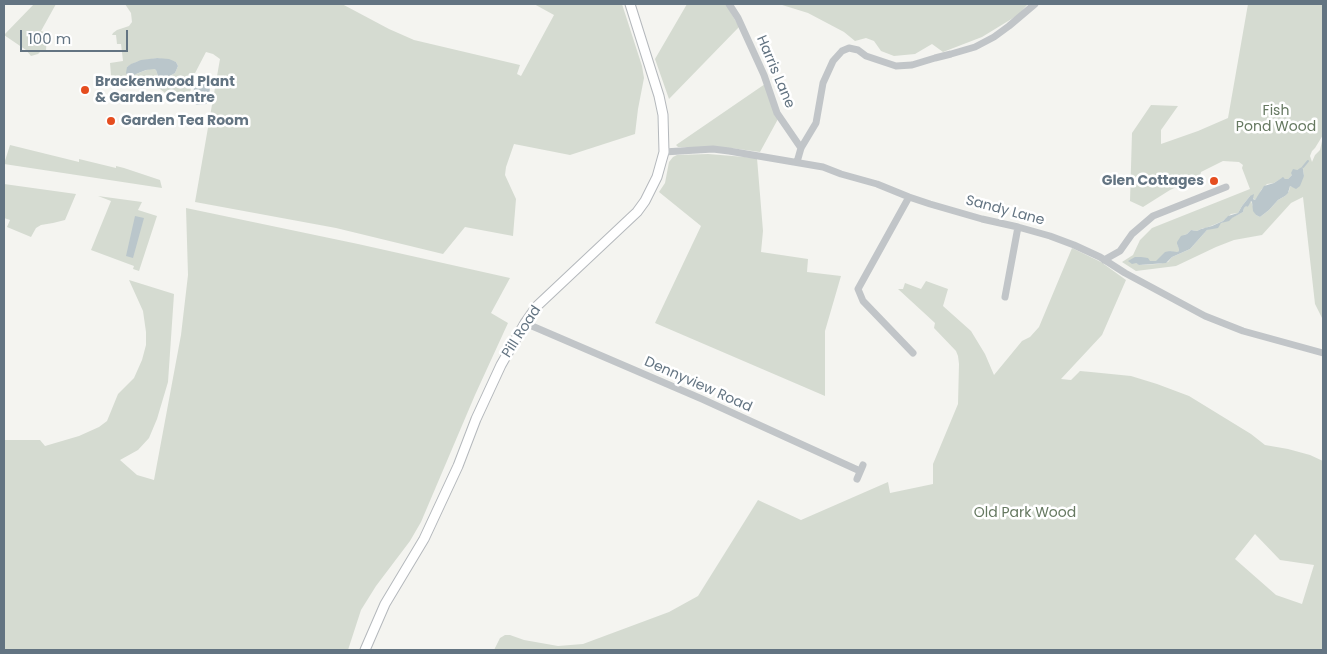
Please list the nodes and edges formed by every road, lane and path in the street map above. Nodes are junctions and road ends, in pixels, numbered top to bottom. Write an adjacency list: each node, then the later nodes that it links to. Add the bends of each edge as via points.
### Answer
1 (630, 4): 5 (main road, Pill Road, via 664,115)
2 (729, 4): 4 (street, Harris Lane, via 764,74 777,114)
3 (1036, 4): 4 (street, via 994,37 975,47 912,65 896,66 858,50 842,50 823,83 816,124)
4 (800, 148): 6 (street)
5 (664, 152): 6 (street, Sandy Lane, via 713,149); 12 (main road, Pill Road, via 653,186 637,212 537,306)
6 (797, 162): 8 (street, Sandy Lane, via 823,167)
7 (1226, 187): 10 (street, via 1152,216 1132,234 1120,251)
8 (909, 197): 9 (street, Sandy Lane); 13 (street, via 858,289 863,301)
9 (1018, 227): 10 (street, Sandy Lane, via 1074,245); 11 (street)
10 (1104, 260): 14 (street, Sandy Lane, via 1205,316)
11 (1005, 296)
12 (525, 323): 15 (street, Dennyview Road, via 862,468); 16 (main road, Pill Road, via 501,365 436,515 385,604)
13 (913, 353)
14 (1323, 353)
15 (857, 479)
16 (365, 650)

